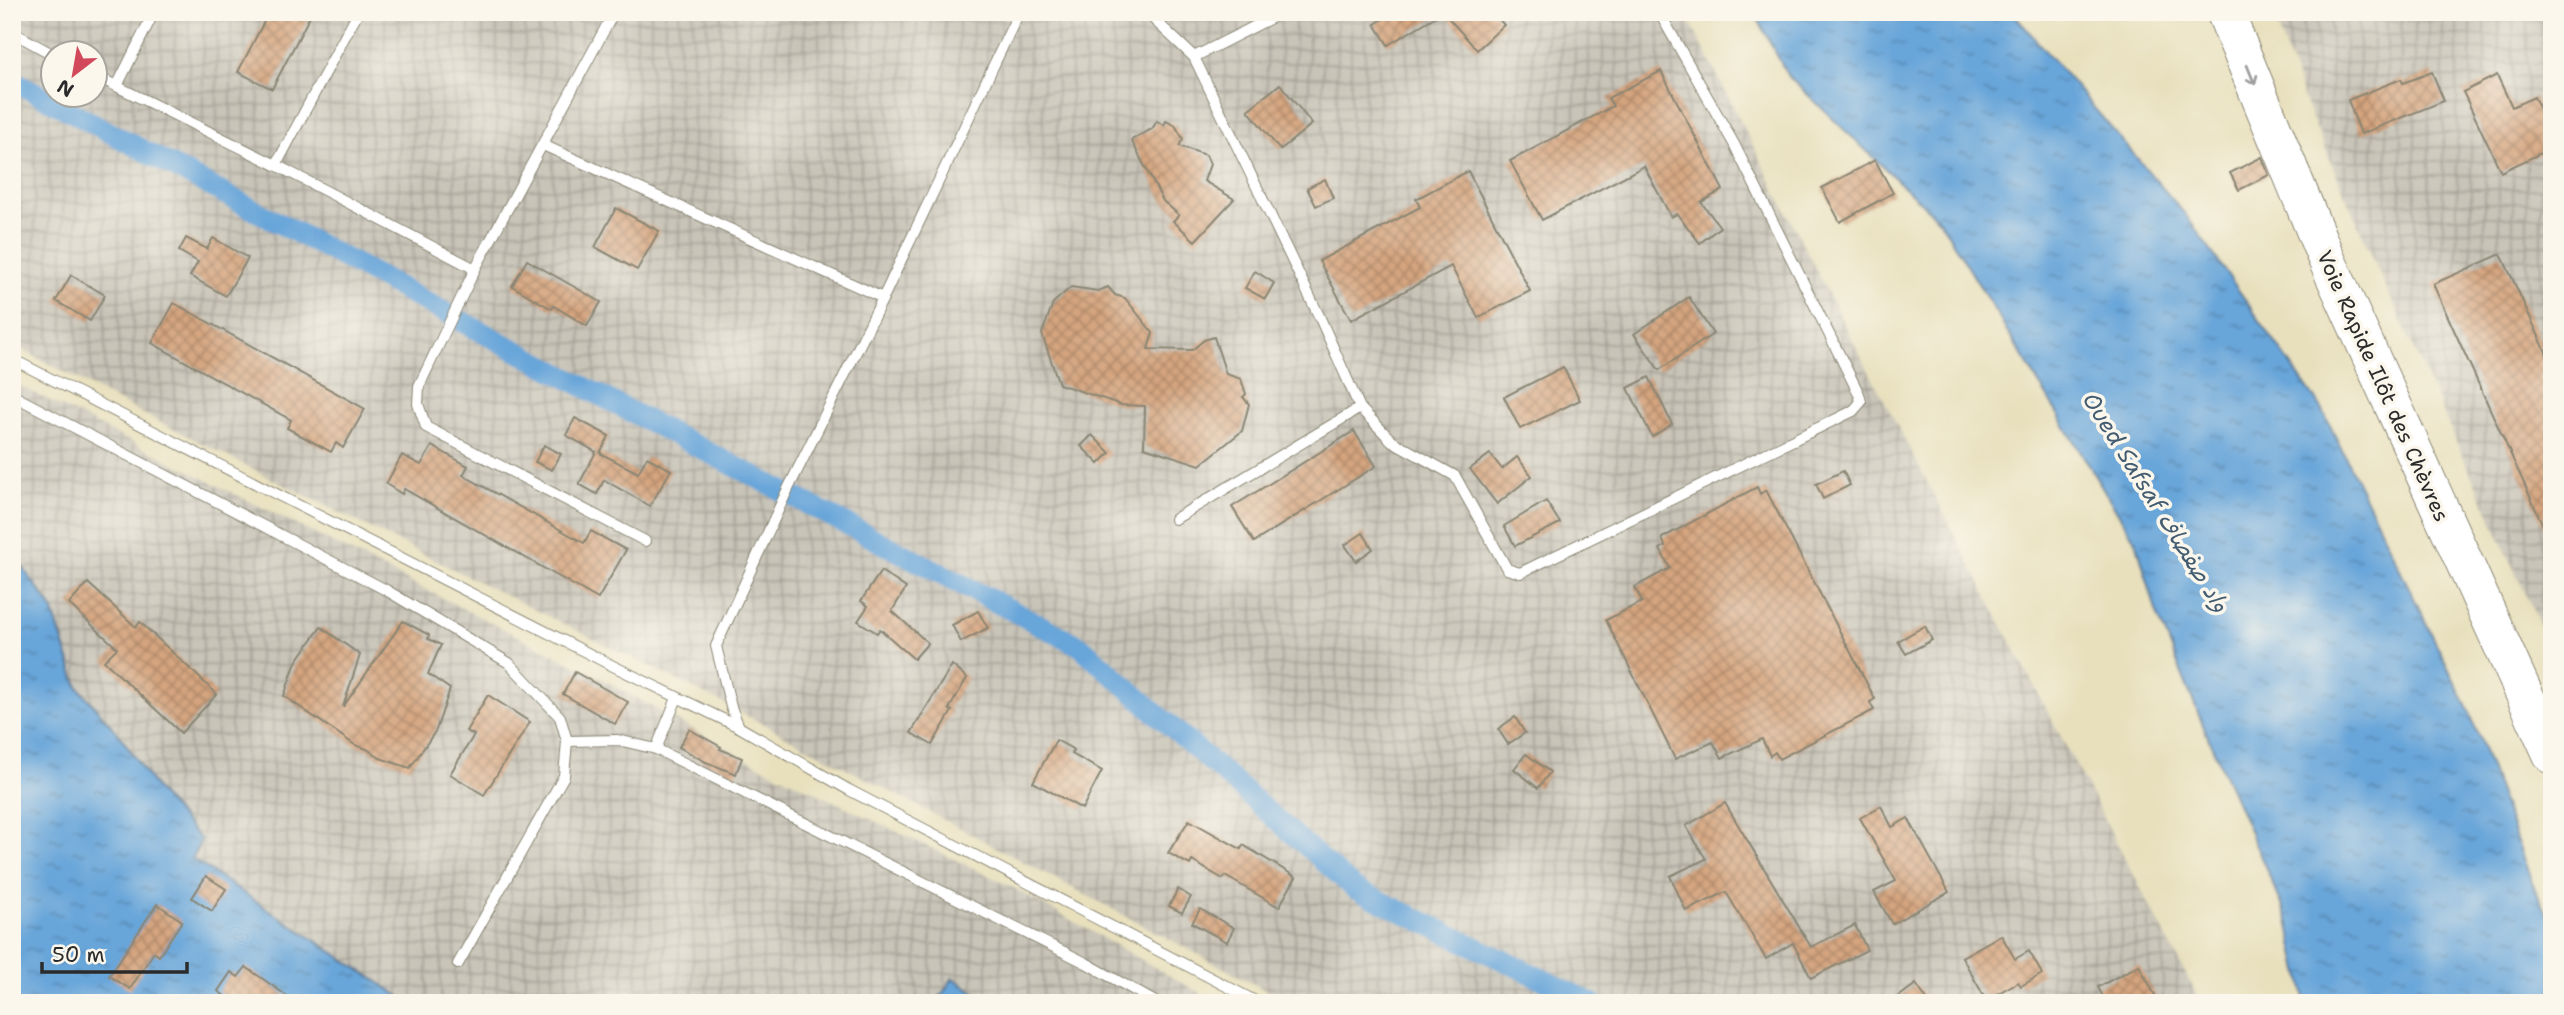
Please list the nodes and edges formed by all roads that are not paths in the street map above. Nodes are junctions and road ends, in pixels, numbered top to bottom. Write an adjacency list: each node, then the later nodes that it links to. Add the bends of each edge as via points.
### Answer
1 (154, 12): 14 (lane)
2 (358, 12): 16 (lane)
3 (614, 12): 15 (lane)
4 (1018, 12): 18 (lane)
5 (1146, 12): 12 (lane)
6 (1283, 12): 12 (lane)
7 (1659, 12): 21 (lane, via 1747,169 1859,394 1858,408 1520,573 1507,569 1455,476 1392,441)
8 (2225, 12): 29 (highway, Voie Rapide Ilôt des Chèvres, one-way to 29, via 2326,258)
9 (2250, 12): 25 (highway, Voie Rapide Ilôt des Chèvres, via 2433,442)
10 (12, 32): 11 (lane)
11 (38, 46)
12 (1194, 57): 21 (lane)
13 (108, 82): 14 (lane)
14 (117, 86): 16 (lane)
15 (543, 145): 17 (lane); 18 (lane)
16 (276, 165): 17 (lane)
17 (475, 269): 23 (lane, via 419,386 418,404 426,427)
18 (883, 298): 26 (lane, via 716,646)
19 (12, 359): 24 (lane)
20 (12, 395): 27 (lane, via 386,590 509,663 560,717)
21 (1360, 408): 22 (lane)
22 (1175, 519)
23 (645, 541)
24 (677, 698): 26 (lane); 28 (lane)
25 (2552, 699)
26 (739, 727): 32 (lane, via 849,790)
27 (568, 741): 28 (lane, via 618,740); 30 (lane, via 564,776)
28 (656, 749): 31 (lane, via 1086,963)
29 (2552, 755)
30 (457, 964)
31 (1157, 1003)
32 (1259, 1003)

